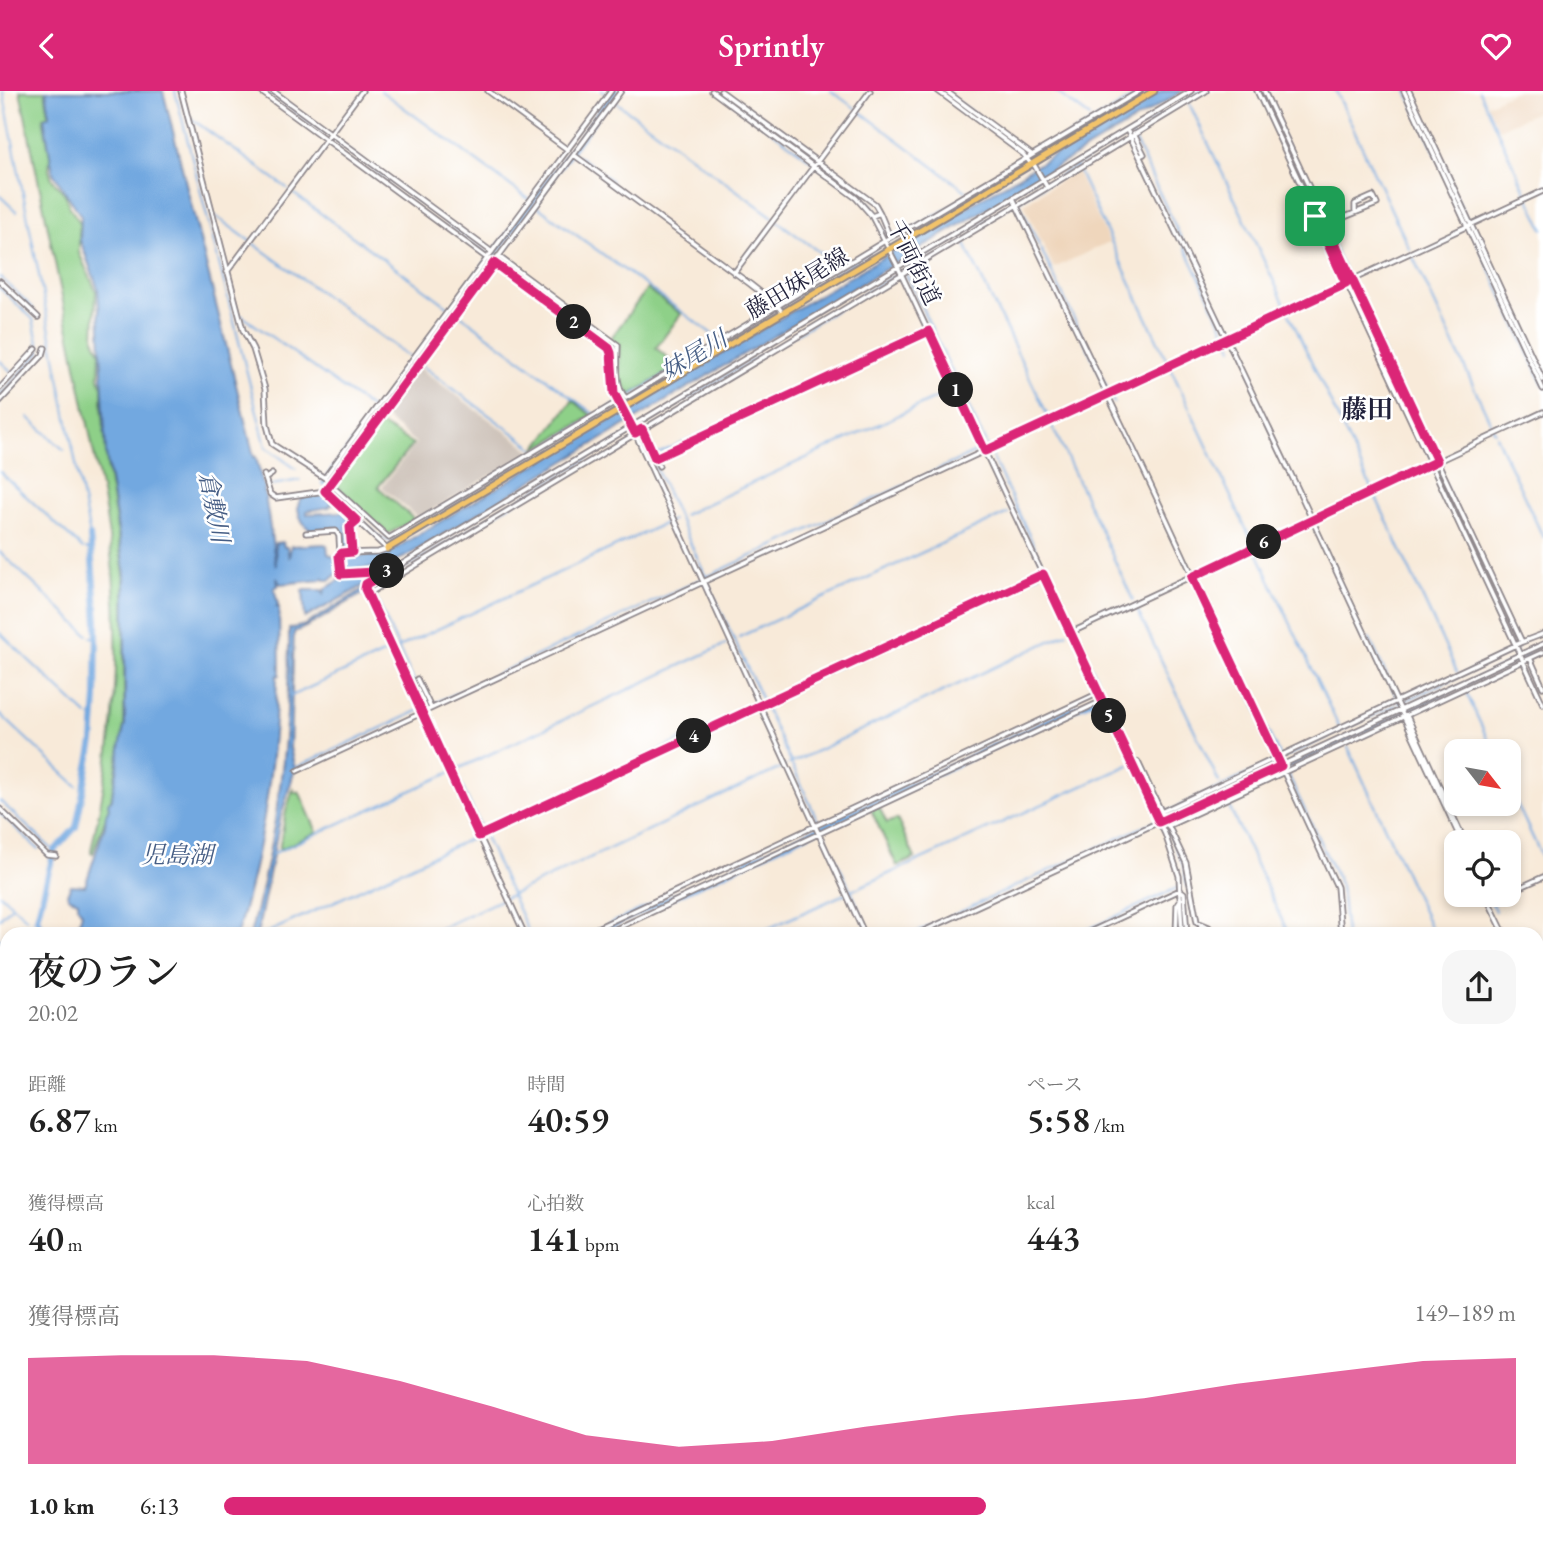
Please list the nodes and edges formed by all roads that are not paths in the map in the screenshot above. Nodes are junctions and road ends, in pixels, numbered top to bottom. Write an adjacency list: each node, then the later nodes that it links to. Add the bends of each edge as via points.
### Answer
1 (181, 91): 40 (street)
2 (260, 91): 22 (street)
3 (273, 91): 22 (street)
4 (362, 91): 22 (street)
5 (488, 91): 23 (street)
6 (611, 91): 20 (street)
7 (621, 91): 20 (street)
8 (712, 91): 25 (street, 千両街道)
9 (721, 91): 25 (street)
10 (870, 91): 25 (street)
11 (937, 91): 24 (street)
12 (946, 91): 24 (street)
13 (1140, 91): 24 (street)
14 (1154, 91): 24 (main road, 藤田妹尾線)
15 (1191, 91): 21 (street)
16 (1206, 91): 21 (street)
17 (1257, 91): 32 (street)
18 (1264, 91): 32 (street)
19 (1406, 91): 34 (street)
20 (610, 99): 23 (street); 23 (street)
21 (1131, 134): 26 (street); 26 (street, via 1077,169); 50 (street)
22 (328, 136): 38 (street); 38 (street); 40 (street)
23 (570, 152): 29 (street); 29 (street); 41 (street)
24 (1030, 159): 26 (street); 35 (street); 36 (main road, 藤田妹尾線)
25 (816, 164): 31 (street, 千両街道); 31 (street, via 875,204); 41 (street)
26 (1045, 183): 28 (street); 28 (street)
27 (1543, 191): 34 (street)
28 (1017, 203): 39 (street); 46 (street); 57 (street)
29 (530, 204): 37 (street); 38 (street)
30 (1355, 211): 30 (street, via 1377,204 1374,196 1354,204); 33 (street)
31 (877, 214): 35 (street); 36 (street, 千両街道)
32 (1318, 214): 33 (street); 33 (street)
33 (1324, 226): 43 (street)
34 (1469, 226): 43 (street); 54 (street); 56 (street)
35 (887, 239): 44 (street)
36 (889, 249): 39 (street, 千両街道); 44 (main road, 藤田妹尾線)
37 (498, 256): 38 (street); 48 (street)
38 (490, 257): 45 (street); 45 (street); 48 (street)
39 (898, 267): 46 (street); 49 (street, 千両街道)
40 (227, 272): 69 (street, via 265,389 272,444)
41 (734, 273): 44 (street)
42 (0, 281): 47 (street)
43 (1350, 282): 50 (street); 65 (street)
44 (780, 309): 53 (street, via 626,398); 59 (main road, 藤田妹尾線)
45 (452, 312): 69 (street); 69 (street)
46 (829, 313): 61 (street); 62 (street)
47 (38, 317)
48 (577, 319): 53 (street, via 609,348); 53 (street, via 618,345)
49 (929, 331): 63 (street, 千両街道); 64 (street)
50 (1228, 339): 57 (street); 71 (street)
51 (45, 348): 58 (street, via 44,355)
52 (36, 349): 55 (street)
53 (616, 380): 59 (street)
54 (1543, 380)
55 (0, 388)
56 (1543, 389)
57 (1108, 394): 63 (street); 79 (street)
58 (0, 401)
59 (620, 406): 61 (street); 67 (main road, 藤田妹尾線); 67 (street, via 595,415)
60 (1543, 412): 65 (street)
61 (633, 429): 62 (street); 64 (street); 77 (street); 81 (street)
62 (642, 429): 64 (street)
63 (988, 450): 78 (street, 千両街道); 80 (street)
64 (652, 459): 66 (street); 80 (street)
65 (1434, 463): 71 (street); 85 (street)
66 (659, 465)
67 (509, 471): 69 (street, via 387,538); 74 (main road, 藤田妹尾線)
68 (272, 474): 70 (street, via 266,478 269,491 279,498)
69 (328, 480): 70 (street)
70 (325, 491): 72 (street)
71 (1312, 519): 79 (street); 93 (street)
72 (357, 521): 74 (street); 75 (street, via 350,527)
73 (306, 533): 76 (street, via 336,531)
74 (387, 549): 75 (street)
75 (352, 552): 76 (street)
76 (340, 555): 77 (street, via 344,575)
77 (389, 571): 81 (street, via 366,584)
78 (1043, 574): 82 (street, 千両街道); 91 (street)
79 (1194, 576): 82 (street); 96 (street)
80 (702, 581): 91 (street); 94 (street)
81 (369, 591): 94 (street)
82 (1073, 632): 89 (street, 千両街道)
83 (1543, 634): 85 (street)
84 (1543, 644): 85 (street)
85 (1522, 652): 86 (street); 88 (street); 92 (street); 93 (street); 93 (street); 93 (street, via 1457,673)
86 (1543, 652)
87 (417, 679): 94 (street)
88 (1543, 687)
89 (1099, 693): 90 (street, 千両街道); 102 (street)
90 (1102, 701): 95 (street, 千両街道); 102 (street)
91 (761, 704): 102 (street); 104 (street)
92 (1543, 704)
93 (1401, 708): 96 (street); 96 (street); 96 (street, via 1340,728); 103 (street)
94 (426, 709): 97 (street); 104 (street, via 450,773)
95 (1135, 763): 99 (street); 100 (street, 千両街道)
96 (1280, 763): 99 (street); 101 (street); 101 (street); 121 (street, via 1337,887)
97 (297, 771)
98 (0, 810): 105 (street, via 50,855)
99 (1161, 811): 101 (street)
100 (1159, 822): 101 (street); 108 (street, 千両街道, via 1176,862); 115 (street)
101 (1167, 823): 120 (street, via 1186,863)
102 (818, 827): 112 (street); 113 (street); 114 (street)
103 (1458, 830)
104 (482, 834): 111 (street)
105 (57, 856)
106 (1543, 877): 107 (street)
107 (1521, 887)
108 (1180, 890): 109 (street, 千両街道); 116 (street); 119 (street)
109 (1181, 899): 117 (street); 118 (street, 千両街道)
110 (1493, 907): 122 (street)
111 (521, 927)
112 (599, 927)
113 (619, 927)
114 (861, 927)
115 (932, 927)
116 (1100, 927)
117 (1176, 927)
118 (1182, 927)
119 (1186, 927)
120 (1199, 927)
121 (1340, 927)
122 (1501, 927)

